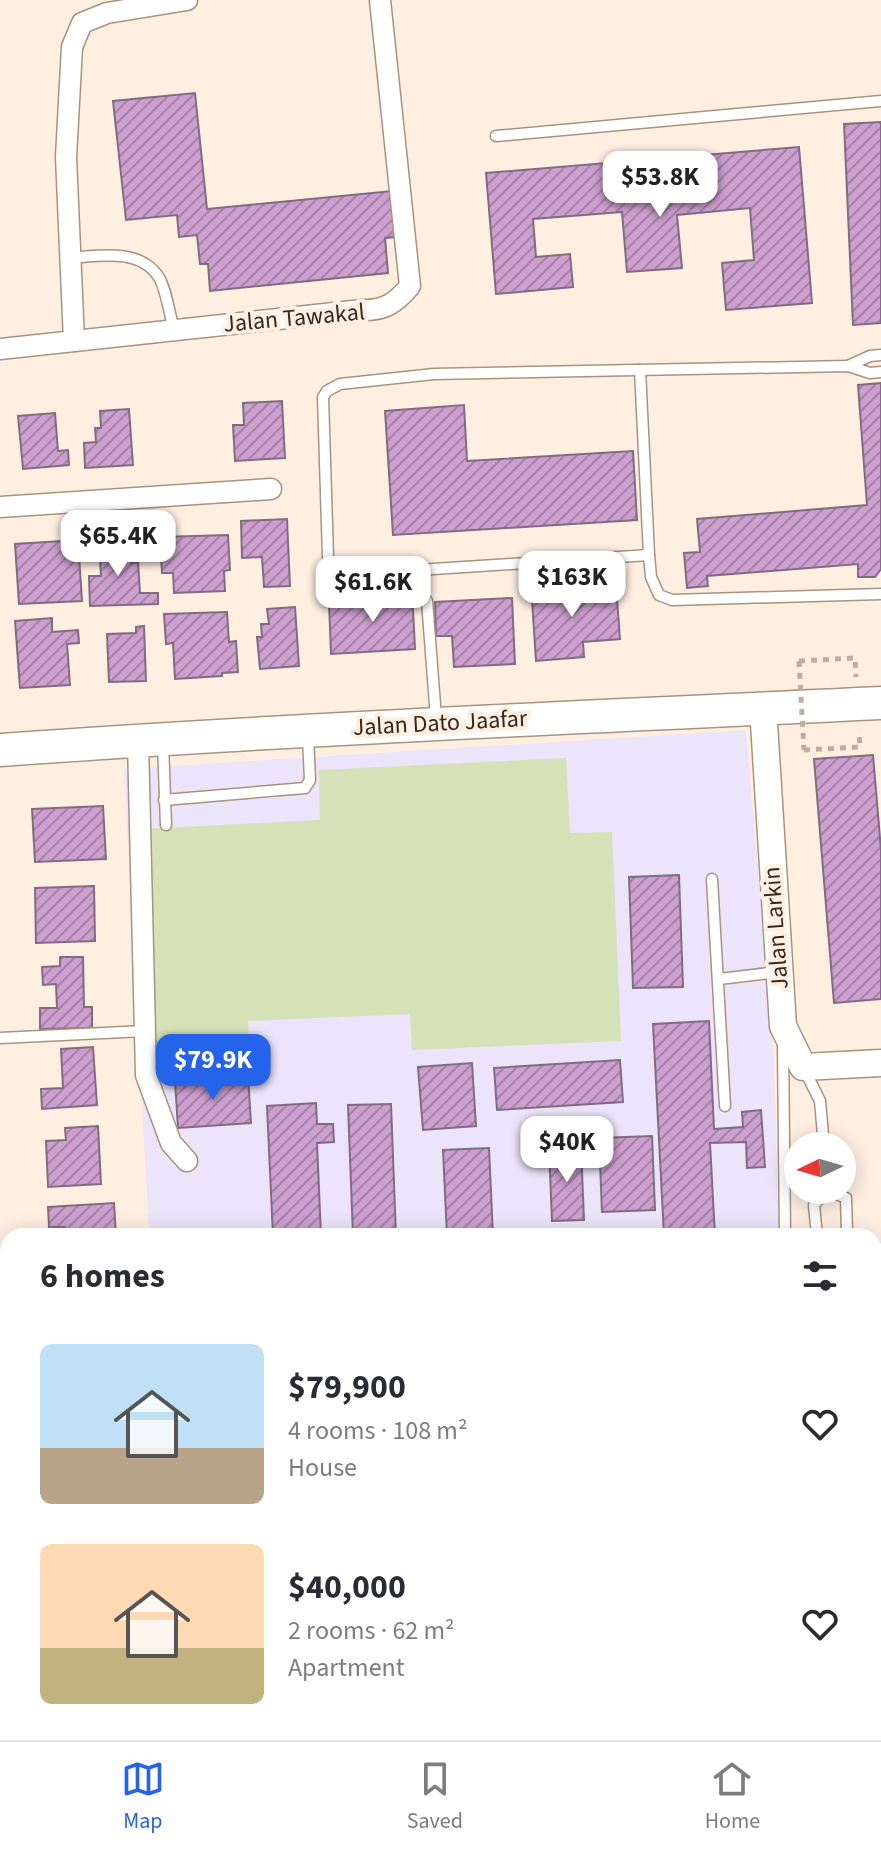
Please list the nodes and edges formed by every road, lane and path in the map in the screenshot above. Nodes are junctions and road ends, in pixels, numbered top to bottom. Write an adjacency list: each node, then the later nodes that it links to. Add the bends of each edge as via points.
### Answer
1 (187, 0): 5 (street, via 107,13 82,23 72,47 66,157)
2 (380, 0): 6 (street, Jalan Tawakal, via 410,286 379,311)
3 (881, 101): 4 (lane)
4 (496, 136)
5 (70, 258): 6 (lane, via 136,258 158,276); 7 (street)
6 (174, 330): 7 (street, Jalan Tawakal)
7 (74, 341): 8 (street, Jalan Tawakal)
8 (0, 349)
9 (881, 355): 10 (lane)
10 (848, 366): 11 (lane); 12 (lane)
11 (640, 370): 15 (lane); 15 (lane, via 434,374 333,386 322,405 328,557 335,571 349,576)
12 (881, 372)
13 (271, 489): 14 (street)
14 (0, 507)
15 (649, 555): 16 (lane, via 659,595 672,600)
16 (881, 594)
17 (427, 601): 21 (lane)
18 (855, 658): 24 (path, bridge, via 799,661 804,750)
19 (881, 703): 20 (main road, Jalan Dato Jaafar)
20 (763, 707): 21 (main road, Jalan Dato Jaafar); 29 (street, Jalan Larkin)
21 (436, 724): 22 (main road, Jalan Dato Jaafar)
22 (307, 730): 23 (main road, Jalan Dato Jaafar); 26 (lane, via 310,780 305,788)
23 (150, 740): 25 (main road, Jalan Dato Jaafar); 26 (lane); 32 (street)
24 (860, 747)
25 (0, 750)
26 (164, 800): 27 (lane)
27 (166, 825)
28 (712, 879): 30 (lane)
29 (778, 972): 30 (lane); 31 (street, Jalan Larkin)
30 (719, 979): 36 (lane)
31 (783, 1026): 35 (street, Jalan Larkin); 39 (lane)
32 (145, 1031): 33 (lane); 38 (street, via 149,1086 171,1143)
33 (0, 1038)
34 (881, 1063): 35 (street)
35 (803, 1067): 37 (lane, via 820,1101)
36 (725, 1106)
37 (823, 1132)
38 (187, 1161)
39 (785, 1228)
40 (816, 1228): 41 (lane, via 814,1205 827,1190 846,1198)
41 (847, 1228)

